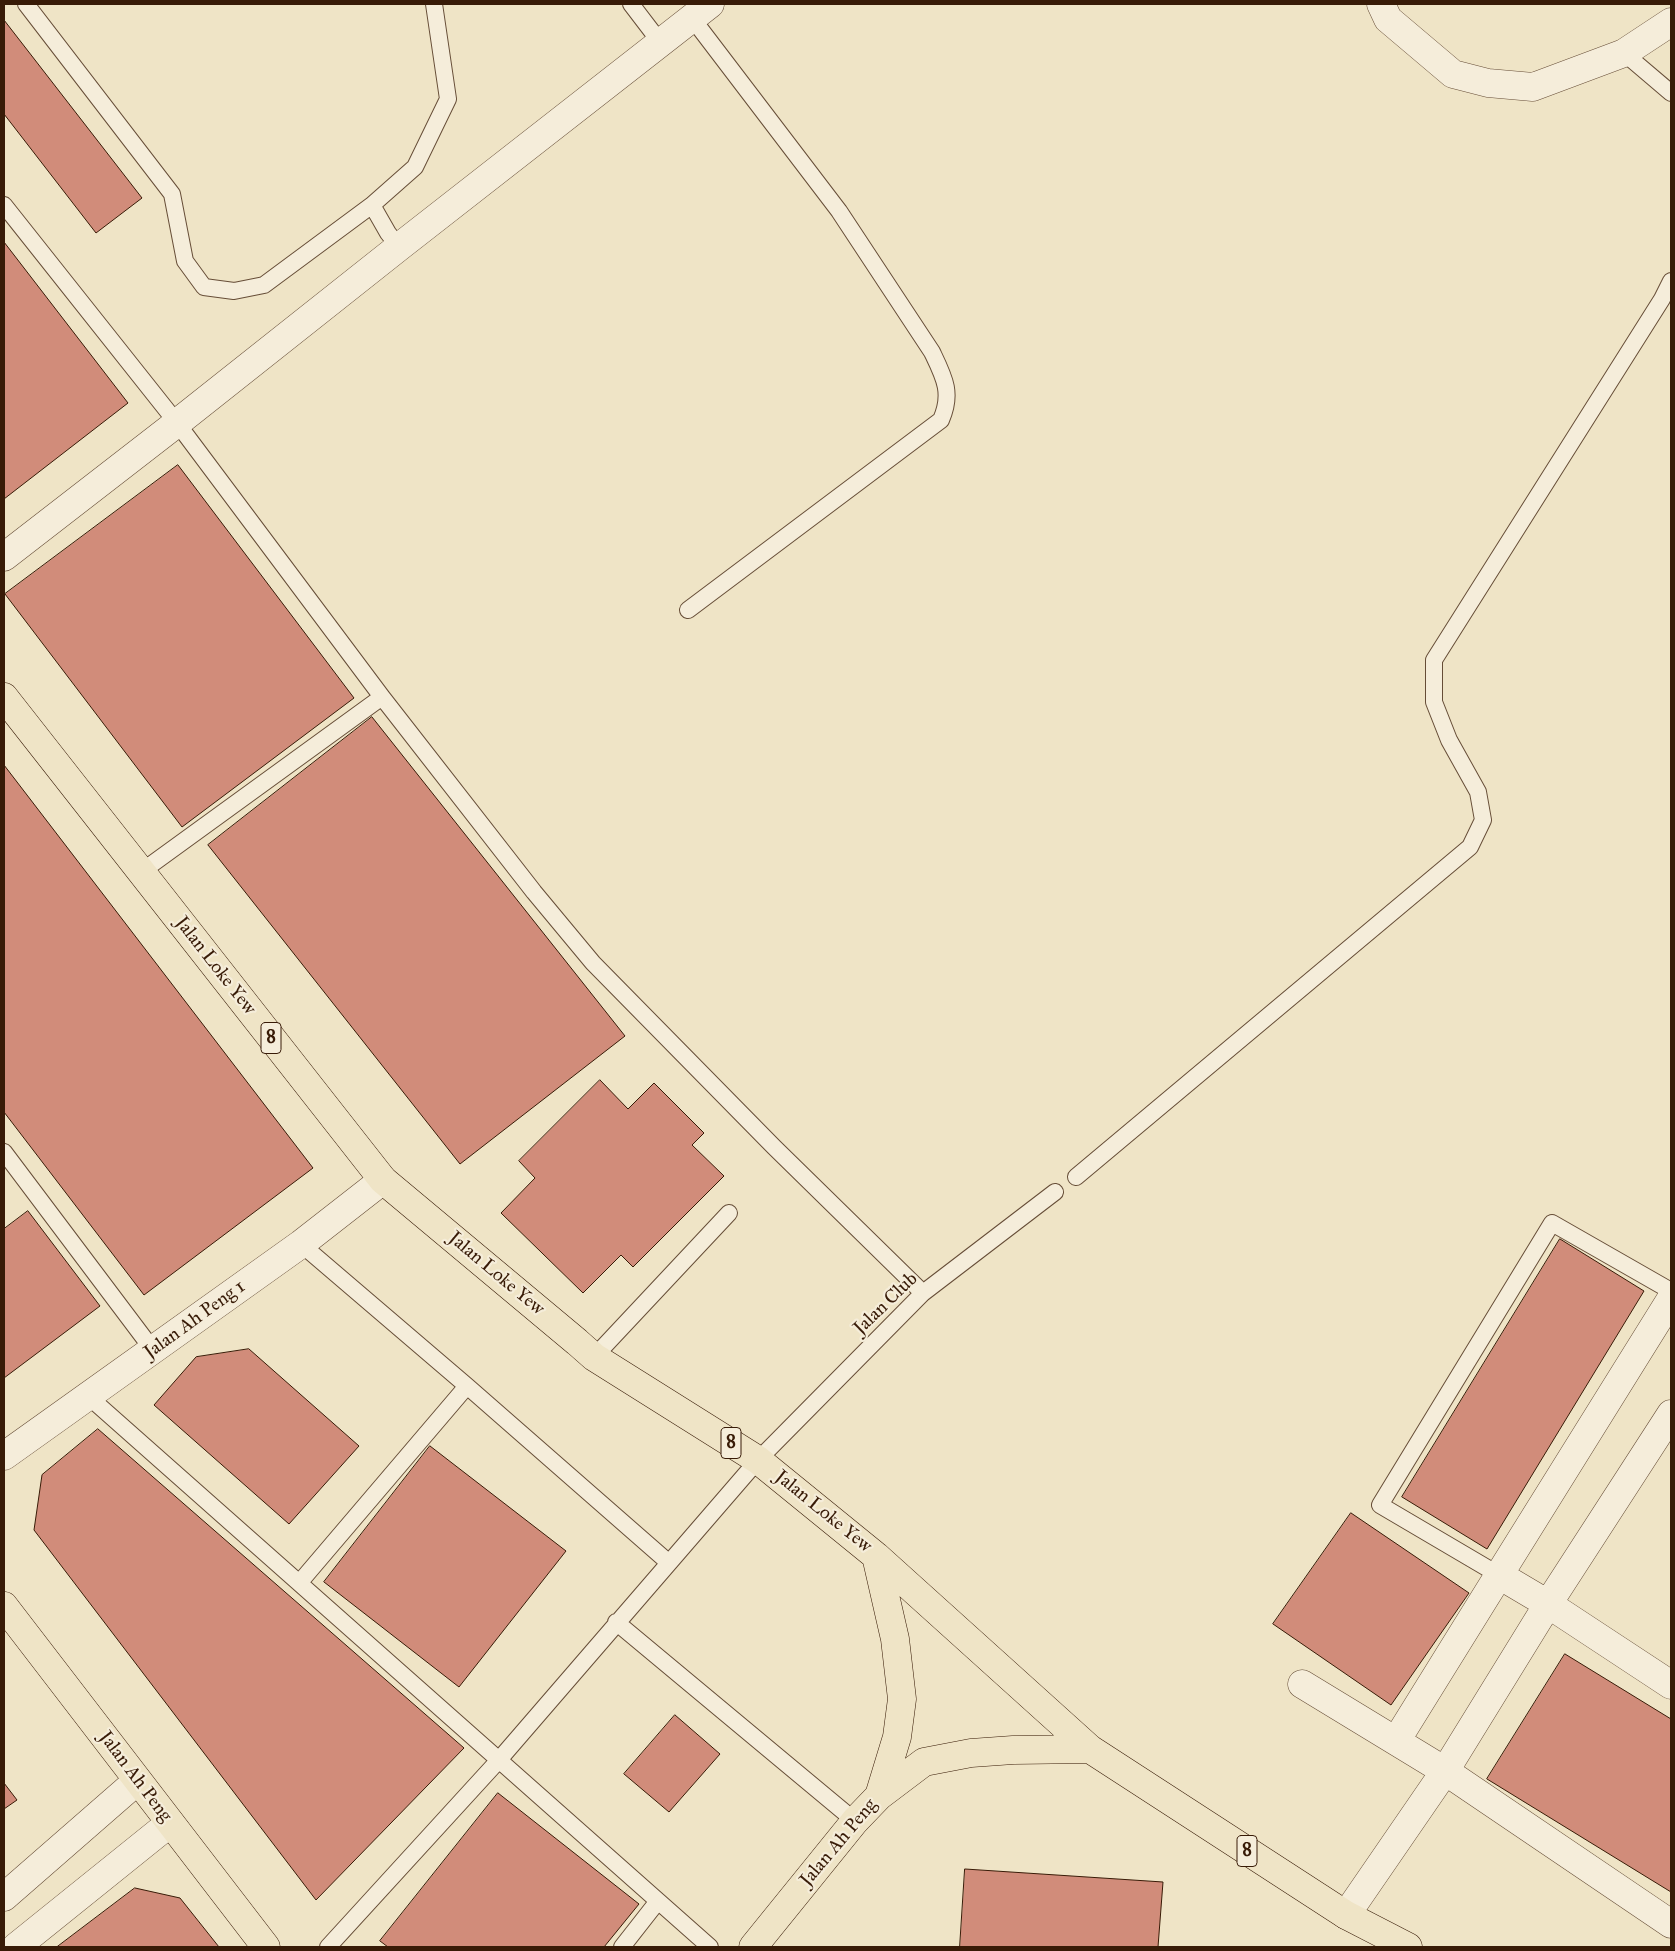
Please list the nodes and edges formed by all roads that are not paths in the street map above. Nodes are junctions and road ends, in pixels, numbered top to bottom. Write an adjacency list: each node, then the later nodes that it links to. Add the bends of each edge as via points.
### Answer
1 (26, 4): 11 (lane, via 172,194 185,261 204,287 234,291 264,285)
2 (434, 4): 11 (lane, via 448,99 415,167)
3 (631, 4): 7 (lane)
4 (1381, 4): 8 (street, via 1388,19 1453,74 1488,83 1532,86)
5 (701, 11): 7 (street); 16 (lane, via 932,352 944,376 947,407 941,420)
6 (1671, 22): 8 (street)
7 (660, 42): 12 (street)
8 (1624, 53): 9 (lane)
9 (1671, 93)
10 (4, 205): 14 (lane)
11 (372, 205): 12 (lane)
12 (399, 247): 14 (street)
13 (1671, 281): 21 (lane, via 1434,660 1434,702 1449,740 1478,792 1483,820 1470,846)
14 (177, 423): 15 (street); 18 (lane)
15 (4, 557)
16 (688, 610)
17 (4, 697): 19 (main road, Jalan Loke Yew / 8)
18 (382, 697): 19 (lane); 27 (lane, via 593,963)
19 (141, 872): 22 (main road, Jalan Loke Yew / 8)
20 (4, 1152): 29 (lane)
21 (1076, 1177)
22 (382, 1180): 25 (street, Jalan Ah Peng 1); 30 (main road, Jalan Loke Yew / 8)
23 (1055, 1192): 27 (lane, Jalan Club)
24 (729, 1213): 30 (lane)
25 (301, 1244): 29 (street, Jalan Ah Peng 1); 31 (lane)
26 (1671, 1290): 38 (lane, via 1552,1223 1380,1505)
27 (923, 1293): 35 (lane, Jalan Club)
28 (1671, 1298): 38 (street)
29 (153, 1350): 32 (street, Jalan Ah Peng 1)
30 (594, 1358): 35 (main road, Jalan Loke Yew / 8)
31 (467, 1386): 37 (lane); 39 (lane)
32 (88, 1396): 34 (street, Jalan Ah Peng 1); 39 (lane)
33 (1671, 1414): 40 (street)
34 (4, 1456)
35 (758, 1460): 36 (main road, Jalan Loke Yew / 8); 37 (lane, Jalan Club)
36 (876, 1556): 46 (main road, Jalan Loke Yew / 8); 50 (main road, via 895,1639 902,1699 897,1737)
37 (668, 1562): 42 (lane, Jalan Club)
38 (1499, 1575): 40 (street); 45 (street)
39 (300, 1582): 47 (lane)
40 (1548, 1604): 44 (street); 48 (street)
41 (4, 1606): 49 (main road, Jalan Ah Peng)
42 (616, 1622): 47 (lane, Jalan Club); 51 (lane)
43 (1302, 1684): 45 (street)
44 (1671, 1685)
45 (1396, 1741): 48 (street)
46 (1090, 1749): 50 (main road, Jalan Ah Peng, via 971,1753 924,1762); 55 (main road, 8)
47 (498, 1761): 54 (lane); 57 (lane, Jalan Club)
48 (1445, 1770): 55 (street); 56 (street)
49 (137, 1781): 52 (main road, Jalan Ah Peng); 53 (street)
50 (879, 1796): 51 (main road, Jalan Ah Peng)
51 (855, 1821): 62 (main road, Jalan Ah Peng)
52 (170, 1823): 58 (street); 59 (main road, Jalan Ah Peng)
53 (4, 1896)
54 (658, 1901): 60 (lane); 61 (lane)
55 (1346, 1915): 63 (main road, 8)
56 (1671, 1924)
57 (336, 1945)
58 (16, 1947)
59 (266, 1947)
60 (622, 1947)
61 (710, 1947)
62 (753, 1947)
63 (1408, 1947)

